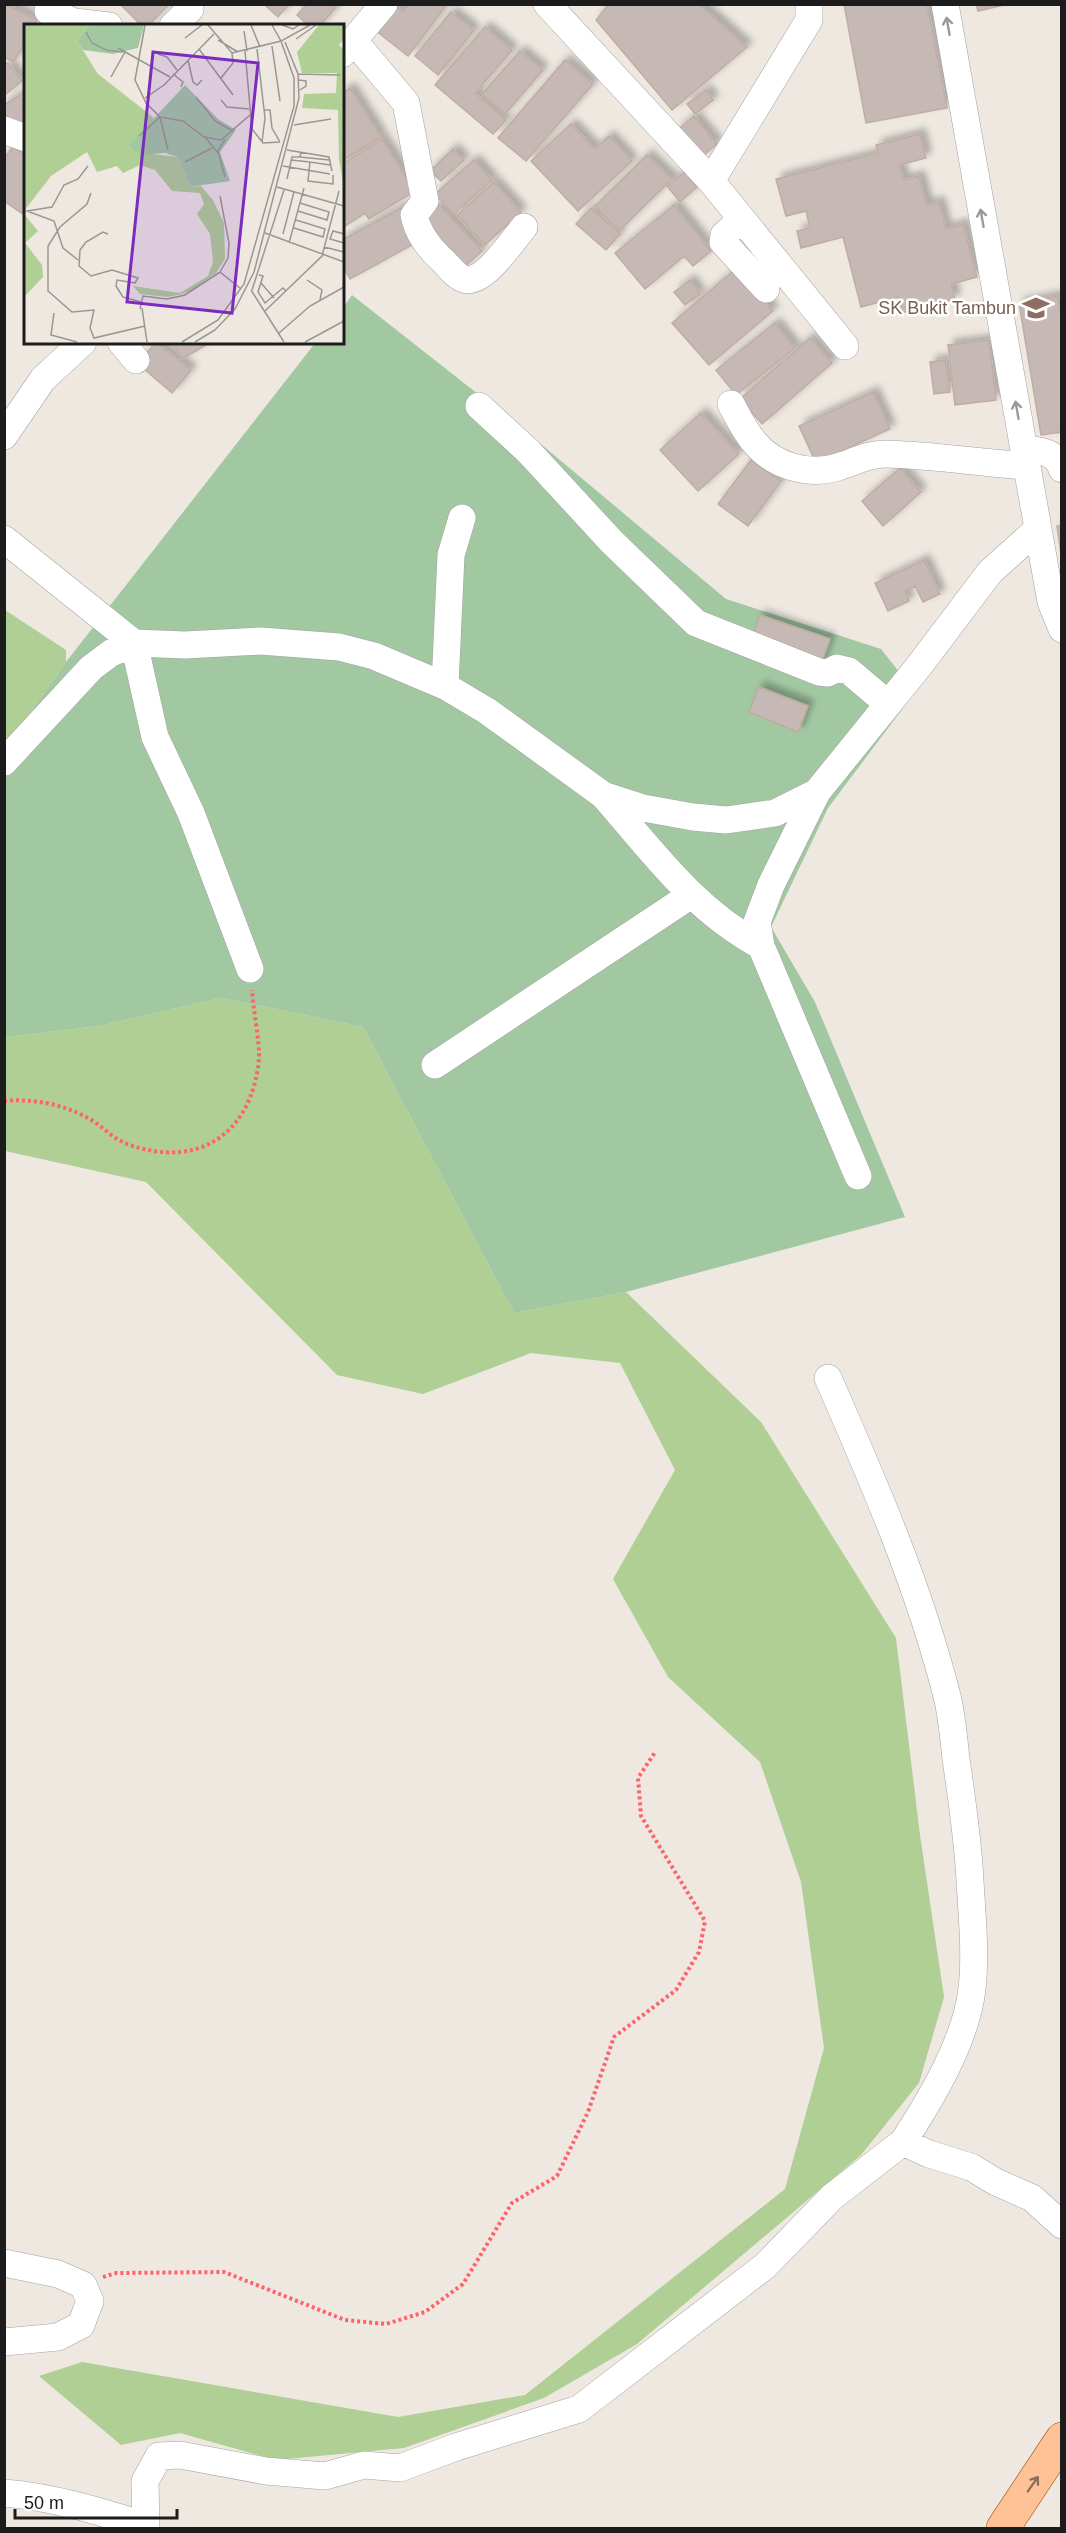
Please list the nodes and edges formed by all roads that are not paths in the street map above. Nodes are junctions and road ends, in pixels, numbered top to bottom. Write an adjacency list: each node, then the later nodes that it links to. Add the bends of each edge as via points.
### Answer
1 (188, 4): 8 (street, via 190,9)
2 (384, 4): 9 (street)
3 (548, 4): 12 (street)
4 (810, 4): 12 (street, via 809,20)
5 (945, 4): 21 (street, one-way to 5)
6 (48, 11): 7 (street, via 74,22)
7 (92, 24)
8 (175, 24)
9 (348, 48): 14 (street, via 406,103 425,201 414,215 416,226 434,252 463,279 472,280 484,275)
10 (4, 130): 11 (street)
11 (24, 137)
12 (711, 181): 13 (street)
13 (742, 219): 15 (street, via 723,235 723,242); 17 (street)
14 (524, 226)
15 (766, 289)
16 (81, 344): 20 (street, via 43,379)
17 (845, 346)
18 (730, 404): 21 (street, via 755,443 772,457 802,470 829,469 857,458 883,454)
19 (479, 406): 29 (street, via 696,623 819,672 837,668 849,671)
20 (4, 436)
21 (1025, 458): 22 (street, via 1049,453 1059,459); 24 (street)
22 (1062, 469)
23 (462, 518): 28 (street, via 452,555)
24 (1038, 529): 26 (street, via 1051,602); 29 (street, via 990,572)
25 (4, 539): 27 (street)
26 (1062, 630)
27 (134, 643): 28 (street, via 261,641 339,647 374,656); 30 (street, via 111,652 91,668); 35 (street, via 155,737 191,813)
28 (445, 686): 32 (street, via 487,711)
29 (888, 704): 31 (street)
30 (4, 762)
31 (817, 792): 32 (street, via 775,813 726,820 643,808); 34 (street, via 757,922)
32 (603, 795): 33 (street)
33 (691, 895): 34 (street, via 730,929); 36 (street)
34 (761, 946): 37 (street)
35 (250, 969)
36 (435, 1065)
37 (858, 1176)
38 (828, 1378): 39 (street, via 876,1486 927,1624 948,1703 967,1834 972,1990 945,2070)
39 (903, 2142): 40 (street, via 971,2167 1032,2198); 45 (street, via 832,2196 765,2266 579,2409 400,2468 364,2465 325,2476 266,2471 180,2455 159,2456 145,2481)
40 (1062, 2225)
41 (4, 2263): 42 (street, via 58,2274 83,2285 90,2301 81,2325 57,2337)
42 (4, 2342)
43 (1062, 2439): 46 (main road, one-way to 43)
44 (4, 2493): 45 (street, via 101,2511)
45 (146, 2527)
46 (1003, 2529)

